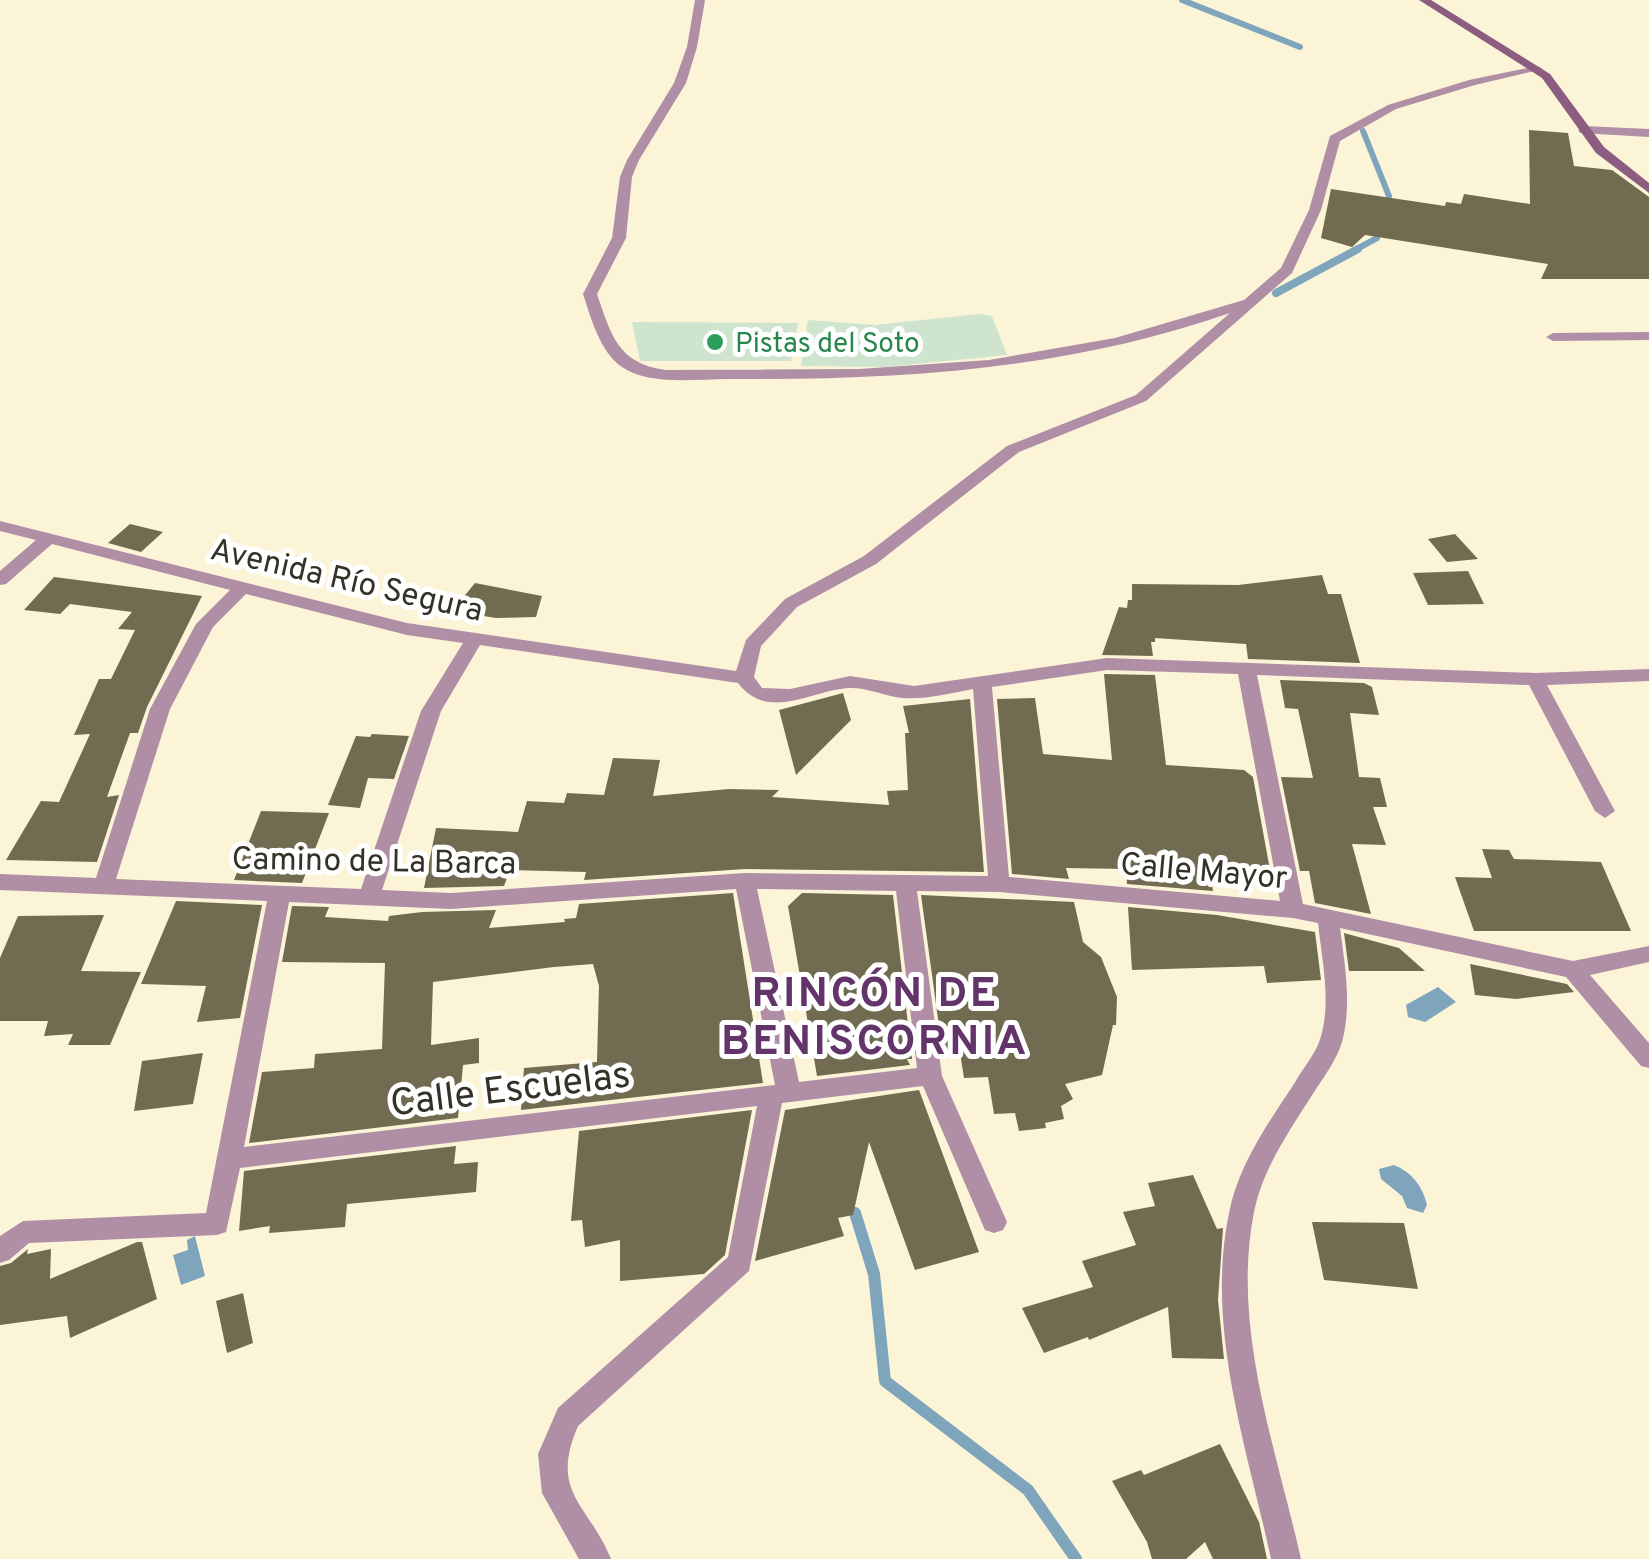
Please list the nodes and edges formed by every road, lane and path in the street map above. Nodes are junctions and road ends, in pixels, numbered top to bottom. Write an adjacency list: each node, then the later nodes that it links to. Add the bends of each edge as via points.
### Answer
1 (700, 0): 7 (street, via 680,83 633,160 619,238 590,294 620,359 632,367 810,376 995,364 1172,331)
2 (1424, 0): 3 (main road)
3 (1537, 69): 4 (main road); 7 (street, via 1392,106 1334,138 1315,210 1287,270)
4 (1584, 130): 5 (street); 6 (main road)
5 (1649, 133)
6 (1649, 189)
7 (1255, 298): 17 (street, via 1141,398 1014,449 870,560 791,603 752,644)
8 (1649, 336): 9 (street)
9 (1554, 337)
10 (0, 526): 11 (street, Avenida Río Segura)
11 (48, 539): 12 (street); 13 (street, Avenida Río Segura)
12 (0, 580)
13 (242, 588): 14 (street, Avenida Río Segura, via 406,630); 24 (street, via 205,624 160,709)
14 (474, 640): 17 (street, Avenida Río Segura); 27 (street, via 431,711)
15 (1246, 668): 18 (street); 19 (street, via 1107,664); 28 (street)
16 (1649, 674): 18 (street)
17 (744, 678): 19 (street, Avenida Río Segura, via 765,697 856,682 899,694)
18 (1536, 679): 20 (street)
19 (982, 682): 23 (street)
20 (1605, 811)
21 (746, 881): 25 (street, Calle Mayor); 27 (street, Camino de La Barca, via 452,901); 34 (street)
22 (0, 882): 24 (street, Camino de La Barca)
23 (999, 884): 25 (street, Calle Mayor); 28 (street, Calle Mayor)
24 (104, 885): 26 (street, Camino de La Barca)
25 (906, 885): 33 (street)
26 (280, 892): 27 (street, Camino de La Barca); 35 (street)
27 (369, 896)
28 (1293, 910): 29 (street, Calle Mayor)
29 (1328, 918): 31 (street, Calle Mayor); 39 (street, via 1336,1026 1255,1174 1236,1249 1250,1418)
30 (1649, 954): 31 (street, Calle Mayor)
31 (1574, 970): 32 (street)
32 (1649, 1059)
33 (930, 1076): 34 (street, Calle Escuelas); 36 (street)
34 (780, 1094): 35 (street, Calle Escuelas); 38 (street, via 740,1263 568,1417 552,1454 556,1494)
35 (228, 1159): 37 (street, via 217,1224 23,1232)
36 (994, 1222)
37 (0, 1252)
38 (596, 1559)
39 (1286, 1559)

